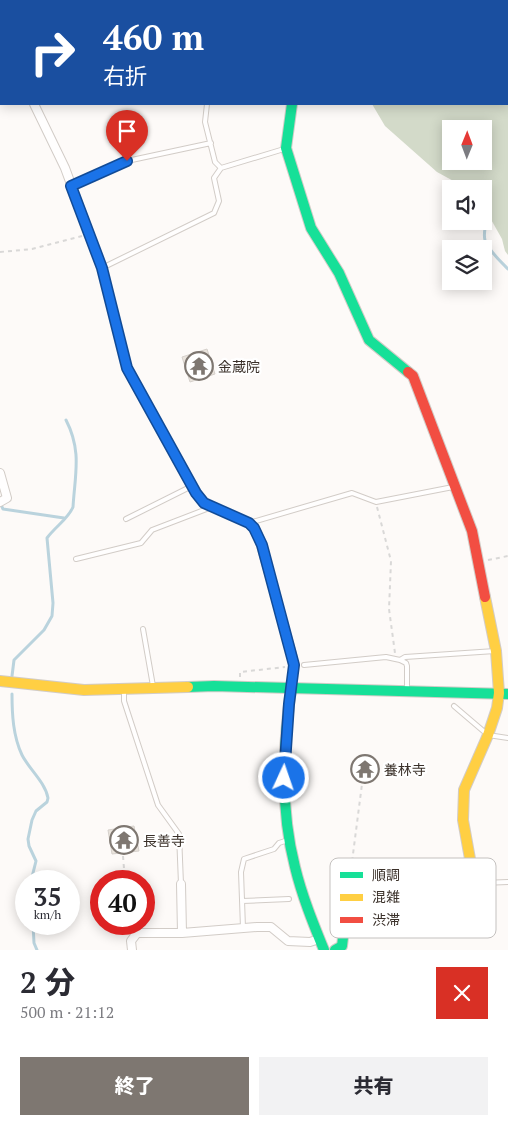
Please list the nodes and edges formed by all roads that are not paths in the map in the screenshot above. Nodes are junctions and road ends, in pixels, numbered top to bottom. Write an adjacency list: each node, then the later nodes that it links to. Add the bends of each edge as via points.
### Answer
1 (34, 105): 7 (street)
2 (207, 105): 4 (lane, via 205,122)
3 (292, 105): 5 (street)
4 (211, 143): 6 (lane, via 215,162); 7 (lane, via 127,161)
5 (286, 148): 6 (lane); 11 (street, via 314,234 340,272 369,340 412,376)
6 (221, 168): 8 (lane, via 214,178 219,200 214,213)
7 (71, 186): 8 (street)
8 (102, 268): 10 (street, via 127,368)
9 (0, 473): 12 (street, via 7,498)
10 (192, 486): 13 (street, via 204,503); 14 (lane)
11 (456, 486): 15 (lane, via 376,502 352,493); 18 (street, via 470,525)
12 (0, 502)
13 (212, 507): 15 (street); 16 (lane, via 152,530 141,543)
14 (126, 519)
15 (249, 523): 23 (street, via 262,545 292,654)
16 (76, 559)
17 (142, 629): 22 (lane)
18 (496, 651): 19 (lane); 26 (street)
19 (398, 659): 20 (lane, via 386,657); 25 (lane, via 407,666)
20 (304, 665)
21 (0, 681): 24 (street, via 84,690)
22 (153, 689): 23 (street, via 201,686); 24 (street)
23 (291, 689): 25 (street); 30 (street, via 284,778)
24 (124, 690): 32 (lane, via 124,701 158,805 179,834)
25 (407, 691): 26 (street)
26 (504, 694): 28 (street)
27 (454, 706): 28 (lane)
28 (488, 735): 29 (lane); 31 (street, via 463,798)
29 (508, 738)
30 (289, 840): 34 (lane, via 244,859); 38 (street, via 301,889)
31 (470, 858)
32 (181, 884): 36 (street)
33 (289, 899): 34 (lane)
34 (242, 901): 35 (lane)
35 (243, 928): 36 (street); 38 (street, via 271,927 288,941)
36 (182, 933): 39 (street, via 136,933 131,941)
37 (343, 938): 41 (street, via 342,946)
38 (319, 939): 40 (street)
39 (132, 950)
40 (324, 950)
41 (335, 950)

